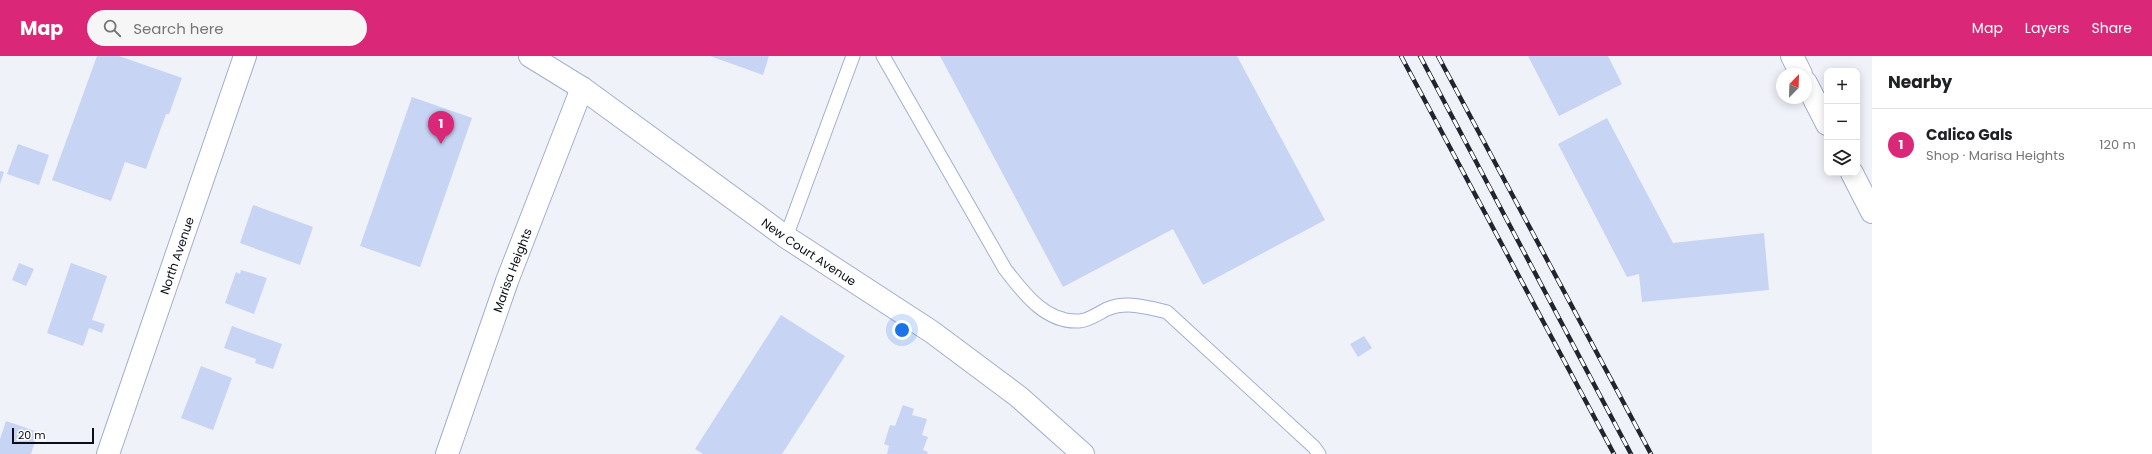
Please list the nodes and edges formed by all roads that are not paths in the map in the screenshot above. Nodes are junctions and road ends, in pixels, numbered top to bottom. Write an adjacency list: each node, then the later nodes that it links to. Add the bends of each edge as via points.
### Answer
1 (245, 56): 13 (street, North Avenue)
2 (530, 56): 7 (street, New Court Avenue)
3 (853, 56): 12 (lane)
4 (884, 56): 16 (lane, via 1005,269 1029,299 1054,317 1080,322 1113,307 1139,304 1167,312)
5 (1792, 56): 6 (street)
6 (1798, 68)
7 (582, 88): 12 (street, New Court Avenue); 14 (street, Marisa Heights, via 507,281)
8 (1812, 95): 9 (street)
9 (1824, 118)
10 (1854, 176): 11 (street)
11 (1872, 212)
12 (786, 238): 15 (street, New Court Avenue, via 932,332 1019,397)
13 (108, 454)
14 (447, 454)
15 (1083, 454)
16 (1319, 454)

